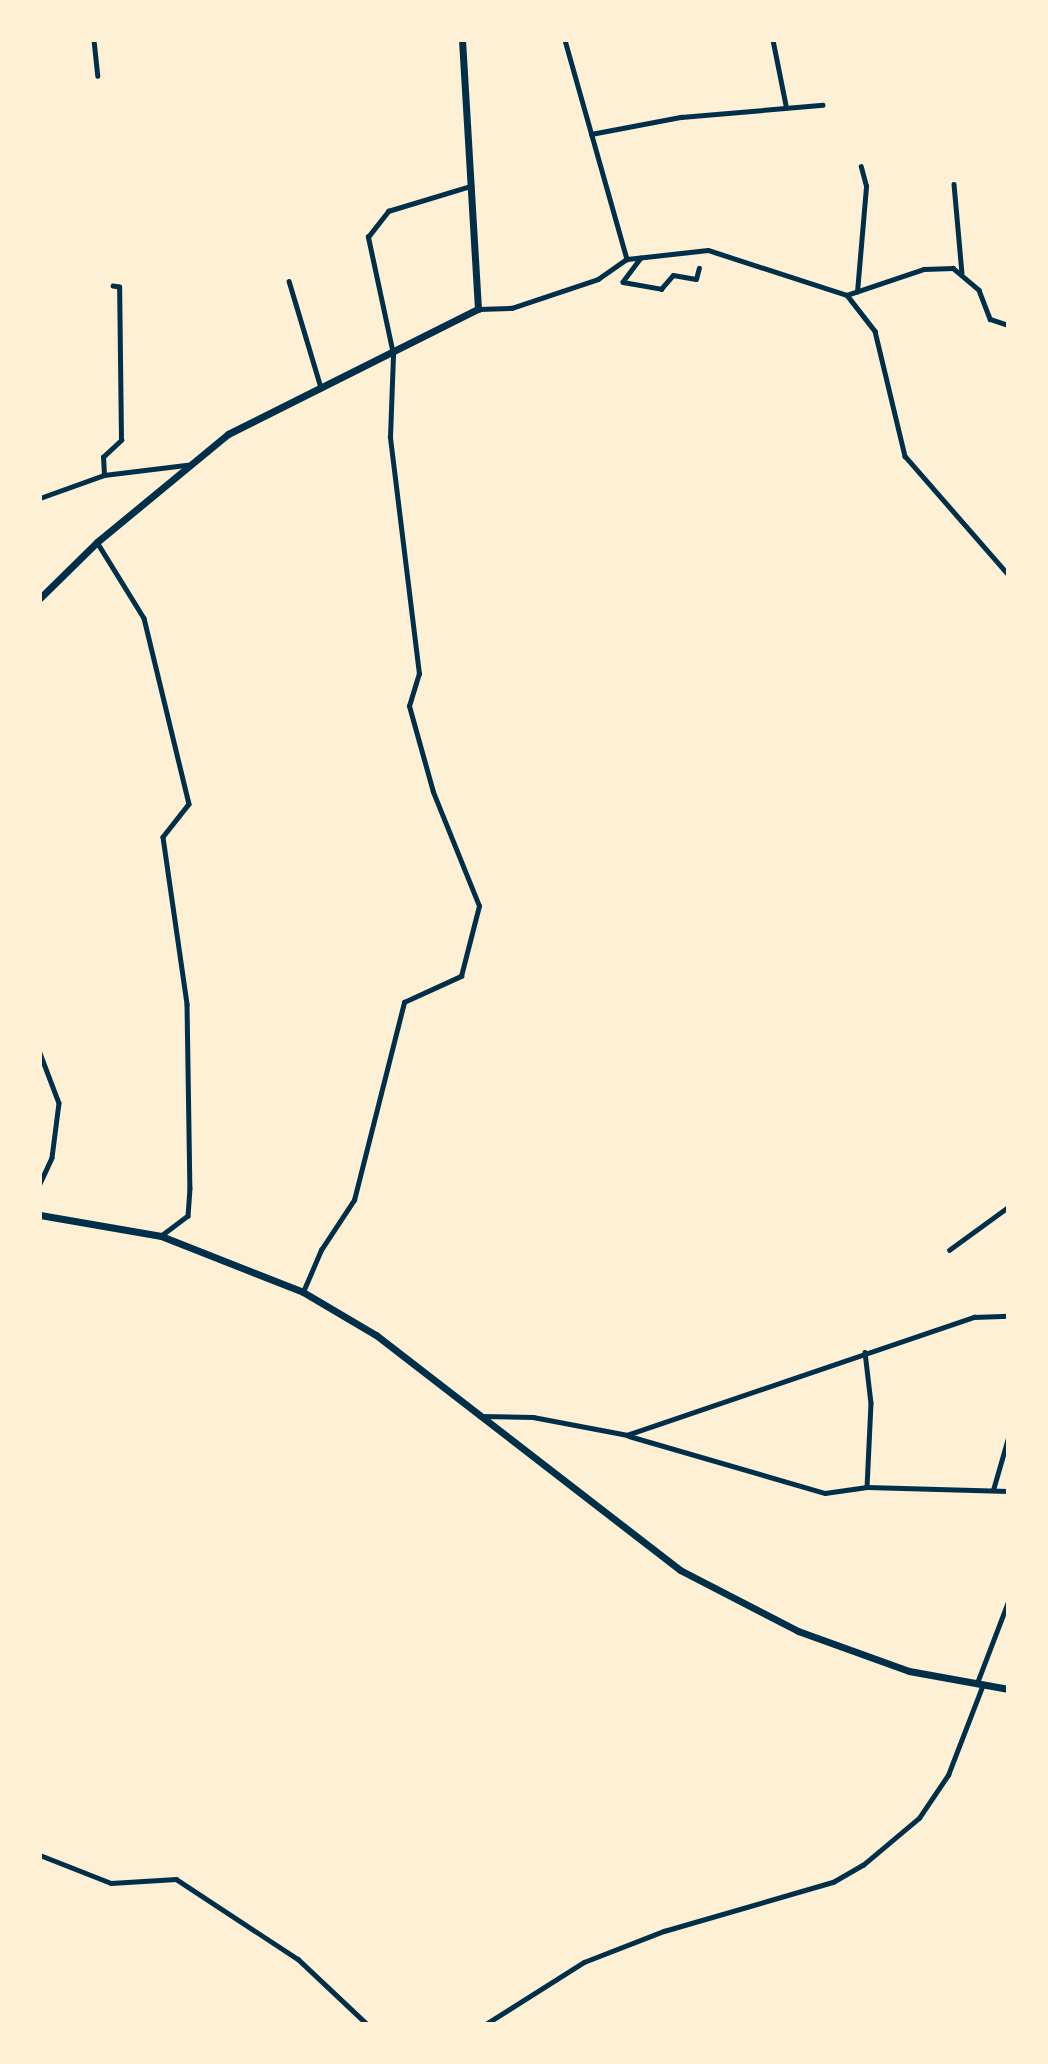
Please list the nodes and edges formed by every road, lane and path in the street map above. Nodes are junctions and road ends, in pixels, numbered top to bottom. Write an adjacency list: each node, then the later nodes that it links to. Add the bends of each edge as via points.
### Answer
1 (94, 40): 5 (street)
2 (462, 40): 11 (main road)
3 (565, 40): 8 (street)
4 (773, 40): 6 (street)
5 (98, 76)
6 (786, 105): 7 (street); 8 (street)
7 (822, 105)
8 (591, 134): 13 (street)
9 (861, 167): 18 (street, via 866,186)
10 (954, 184): 15 (street)
11 (474, 185): 20 (main road); 22 (street, via 388,211 368,237)
12 (642, 257): 13 (street); 14 (street, via 623,282 661,289 673,275 696,279); 19 (street, via 708,250)
13 (626, 259): 20 (street, via 598,279 525,304)
14 (699, 268)
15 (962, 273): 18 (street, via 924,269); 21 (street, via 979,290 990,318)
16 (289, 281): 23 (street)
17 (113, 286): 25 (street, via 119,287 121,440 103,457)
18 (857, 292): 19 (street)
19 (847, 295): 28 (street, via 875,331 905,456)
20 (478, 309): 22 (main road)
21 (1008, 325)
22 (393, 354): 23 (main road); 36 (street, via 390,437 419,674 409,706 433,792 479,906 461,976 404,1002 354,1200 321,1250)
23 (321, 388): 24 (main road, via 231,433)
24 (187, 466): 25 (street); 27 (main road)
25 (104, 475): 26 (street)
26 (40, 498)
27 (97, 541): 29 (main road); 34 (street, via 144,618 189,804 163,836 187,1004 190,1188 188,1216)
28 (1008, 574)
29 (40, 598)
30 (40, 1052): 31 (street, via 59,1103 52,1158)
31 (40, 1184)
32 (1008, 1207): 35 (street)
33 (40, 1215): 34 (main road)
34 (161, 1236): 36 (main road)
35 (949, 1250)
36 (303, 1292): 39 (main road, via 376,1335)
37 (1008, 1317): 38 (street, via 974,1317)
38 (865, 1352): 40 (street); 42 (street, via 871,1403)
39 (478, 1416): 40 (street, via 533,1417); 46 (main road, via 680,1570 797,1631 909,1671)
40 (627, 1435): 42 (street, via 825,1493)
41 (1008, 1438): 43 (street)
42 (867, 1487): 43 (street)
43 (993, 1490): 44 (street)
44 (1008, 1491)
45 (1008, 1602): 46 (street)
46 (979, 1687): 47 (main road); 50 (street, via 948,1775 919,1818 863,1865 833,1882 664,1931 584,1962)
47 (1008, 1689)
48 (40, 1855): 49 (street, via 111,1883 176,1879 298,1959)
49 (368, 2024)
50 (486, 2024)

